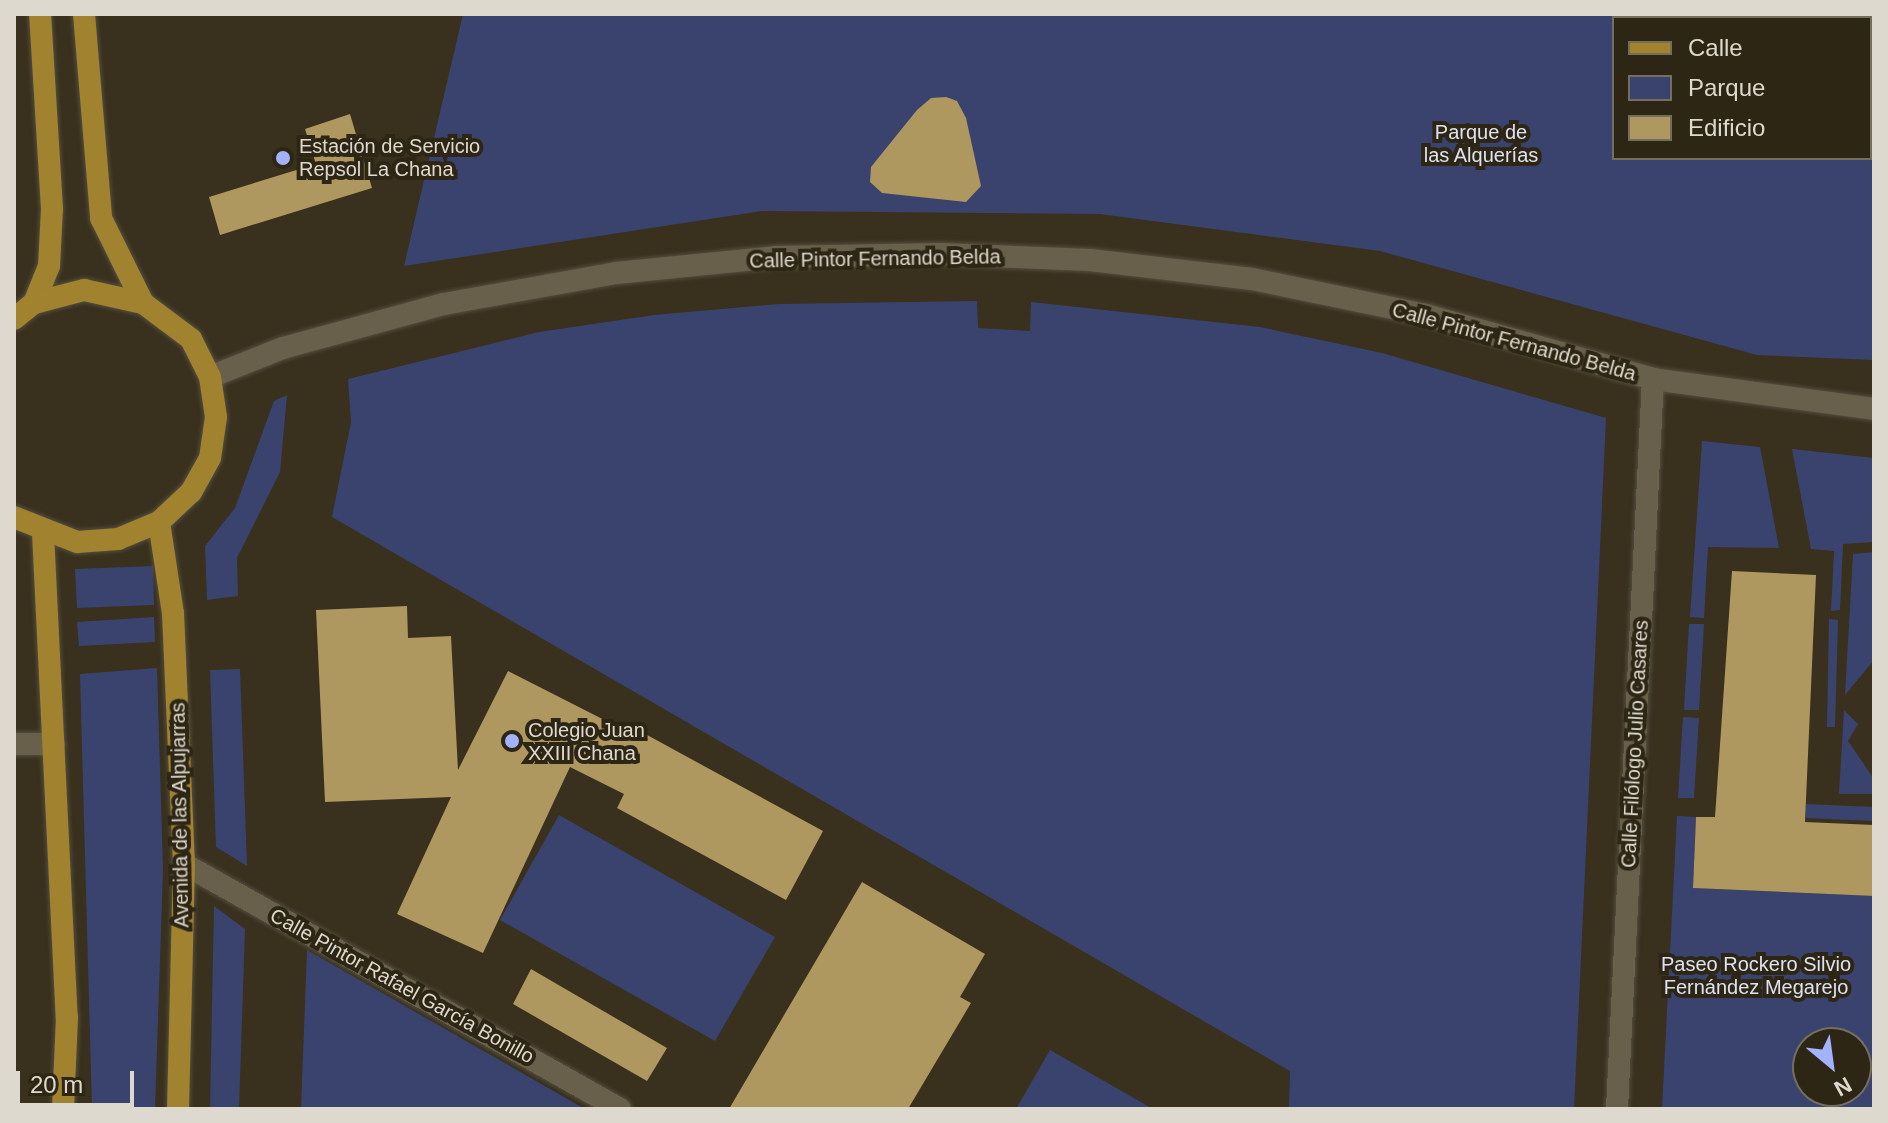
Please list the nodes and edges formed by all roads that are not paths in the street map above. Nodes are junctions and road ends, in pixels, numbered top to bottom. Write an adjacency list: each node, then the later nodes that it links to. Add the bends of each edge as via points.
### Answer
1 (40, 14): 3 (main road, via 52,209 49,266)
2 (84, 14): 4 (main road, via 101,218)
3 (34, 303): 4 (main road, via 84,290); 5 (main road)
4 (143, 303): 6 (main road, via 191,339)
5 (14, 319)
6 (210, 377): 7 (street, Calle Pintor Fernando Belda, via 283,348 429,308 616,273 775,257 941,254 1090,260 1252,279 1426,315); 10 (main road, via 216,417 210,458 191,492)
7 (1653, 379): 8 (street, Calle Pintor Fernando Belda); 18 (street, Calle Filólogo Julio Casares)
8 (1874, 409)
9 (14, 517): 11 (main road)
10 (159, 522): 11 (main road, via 118,539 77,542); 14 (main road, Avenida de las Alpujarras, via 173,613)
11 (43, 533): 13 (main road)
12 (14, 744): 13 (street)
13 (54, 744): 15 (main road, via 67,1017)
14 (184, 864): 16 (main road, Avenida de las Alpujarras); 17 (street, Calle Pintor Rafael García Bonillo)
15 (63, 1109)
16 (178, 1109)
17 (620, 1109)
18 (1617, 1109)

